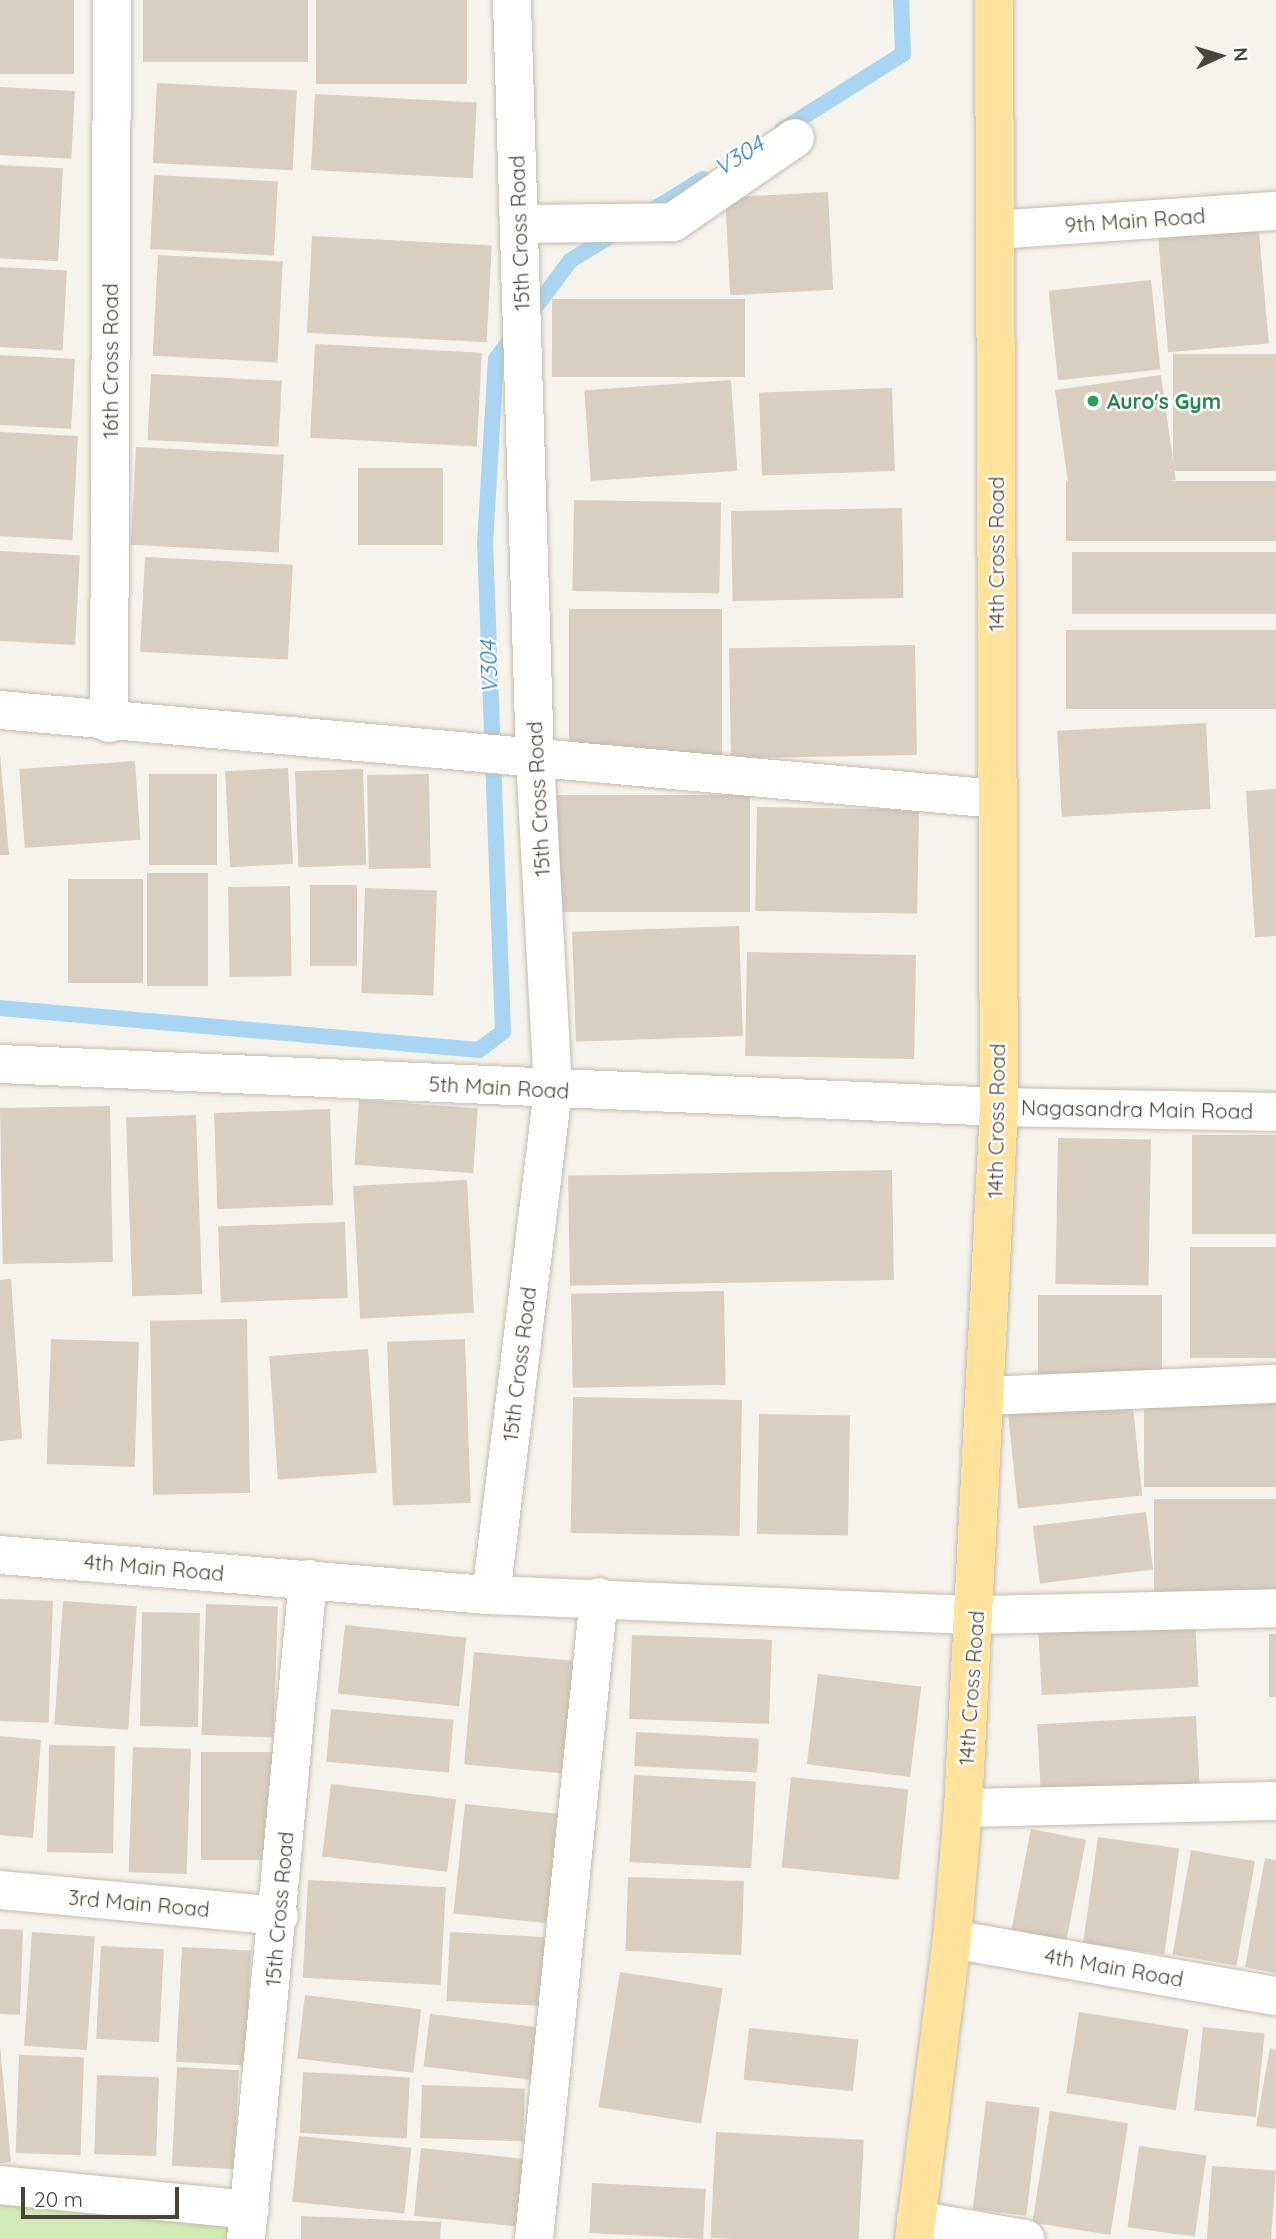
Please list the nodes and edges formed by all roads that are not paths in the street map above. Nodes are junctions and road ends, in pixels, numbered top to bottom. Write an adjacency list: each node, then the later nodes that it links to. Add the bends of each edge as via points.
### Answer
1 (112, 0): 9 (street, 16th Cross Road)
2 (512, 0): 6 (street, 15th Cross Road)
3 (994, 0): 7 (main road, 14th Cross Road)
4 (795, 138): 6 (street, via 673,222)
5 (1276, 211): 7 (street, 9th Main Road)
6 (519, 225): 10 (street, 15th Cross Road)
7 (995, 230): 11 (main road, 14th Cross Road)
8 (0, 710): 9 (street)
9 (109, 723): 10 (street)
10 (536, 759): 11 (street); 13 (street, 15th Cross Road)
11 (997, 799): 14 (main road, 14th Cross Road)
12 (0, 1064): 13 (street, 5th Main Road)
13 (553, 1090): 14 (street, 5th Main Road); 20 (street, 15th Cross Road)
14 (999, 1107): 15 (street, Nagasandra Main Road); 17 (main road, 14th Cross Road)
15 (1276, 1111)
16 (1276, 1384): 17 (street)
17 (985, 1396): 23 (main road, 14th Cross Road)
18 (0, 1555): 19 (street, 4th Main Road)
19 (307, 1579): 20 (street, 4th Main Road); 27 (street, 15th Cross Road)
20 (491, 1595): 21 (street, 4th Main Road)
21 (599, 1597): 23 (street, 4th Main Road); 33 (street)
22 (1276, 1608): 23 (street, 4th Main Road)
23 (976, 1615): 25 (main road, 14th Cross Road)
24 (1276, 1801): 25 (street)
25 (963, 1808): 28 (main road, 14th Cross Road)
26 (0, 1890): 27 (street, 3rd Main Road)
27 (279, 1916): 31 (street, 15th Cross Road)
28 (952, 1939): 29 (street, 4th Main Road); 32 (main road, 14th Cross Road)
29 (1276, 1996)
30 (0, 2185): 31 (street)
31 (248, 2224)
32 (915, 2230): 34 (street)
33 (534, 2239)
34 (1025, 2239)

